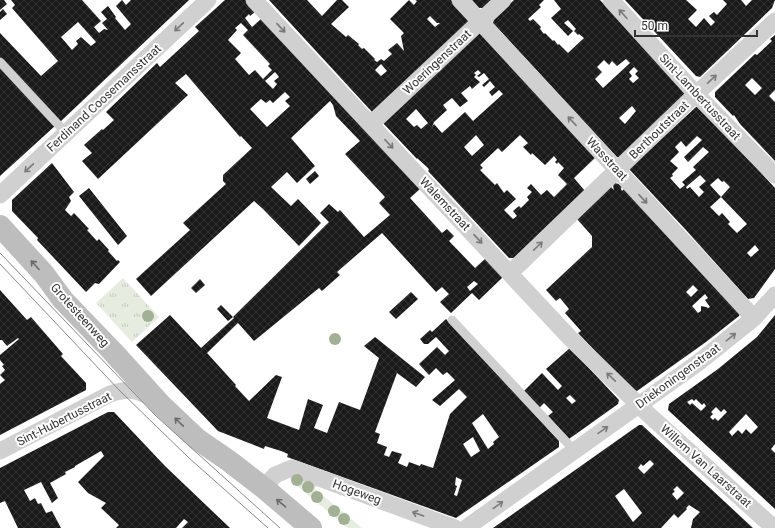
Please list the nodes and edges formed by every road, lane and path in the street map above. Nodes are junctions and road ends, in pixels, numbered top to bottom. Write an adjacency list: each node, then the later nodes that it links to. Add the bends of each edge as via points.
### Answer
1 (208, 0): 11 (street, Ferdinand Coosemansstraat, one-way to 11)
2 (254, 0): 10 (street, Walemstraat, one-way to 10)
3 (460, 0): 7 (street, Wasstraat)
4 (504, 0): 7 (street, Woeringenstraat)
5 (611, 0): 9 (street, Sint-Lambertusstraat, one-way to 5)
6 (775, 21): 9 (street, Berthoutstraat, one-way to 6)
7 (480, 22): 10 (street, Woeringenstraat); 12 (street, Wasstraat, one-way to 7)
8 (0, 62): 11 (lane)
9 (696, 94): 12 (street, Berthoutstraat); 13 (street, Sint-Lambertusstraat)
10 (371, 124): 16 (street, Walemstraat, one-way to 16)
11 (66, 133): 14 (street, Ferdinand Coosemansstraat, one-way to 14)
12 (617, 170): 16 (street, Berthoutstraat, one-way to 12); 18 (street, Wasstraat, one-way to 18)
13 (775, 174)
14 (0, 196)
15 (0, 226): 21 (main road, Grotesteenweg, one-way to 15, via 63,300 44,274)
16 (510, 273): 22 (street, Walemstraat, one-way to 16, via 570,338)
17 (775, 294): 18 (street, Driekoningenstraat)
18 (754, 318): 22 (street, Driekoningenstraat, one-way to 18, via 699,362)
19 (452, 320): 23 (lane)
20 (130, 389): 21 (street, Grotesteenweg, via 143,393); 24 (street, Sint-Hubertusstraat, via 110,394)
21 (160, 404): 25 (main road, Grotesteenweg, one-way to 21, via 197,439)
22 (639, 404): 23 (street, Driekoningenstraat, one-way to 22); 29 (street, Willem Van Laarstraat)
23 (574, 450): 28 (street, Driekoningenstraat, one-way to 23)
24 (0, 451)
25 (264, 488): 26 (main road, Grotesteenweg, one-way to 25); 27 (street, Hogeweg, one-way to 25, via 292,468 275,475)
26 (311, 528)
27 (455, 528)
28 (466, 528)
29 (774, 528)

